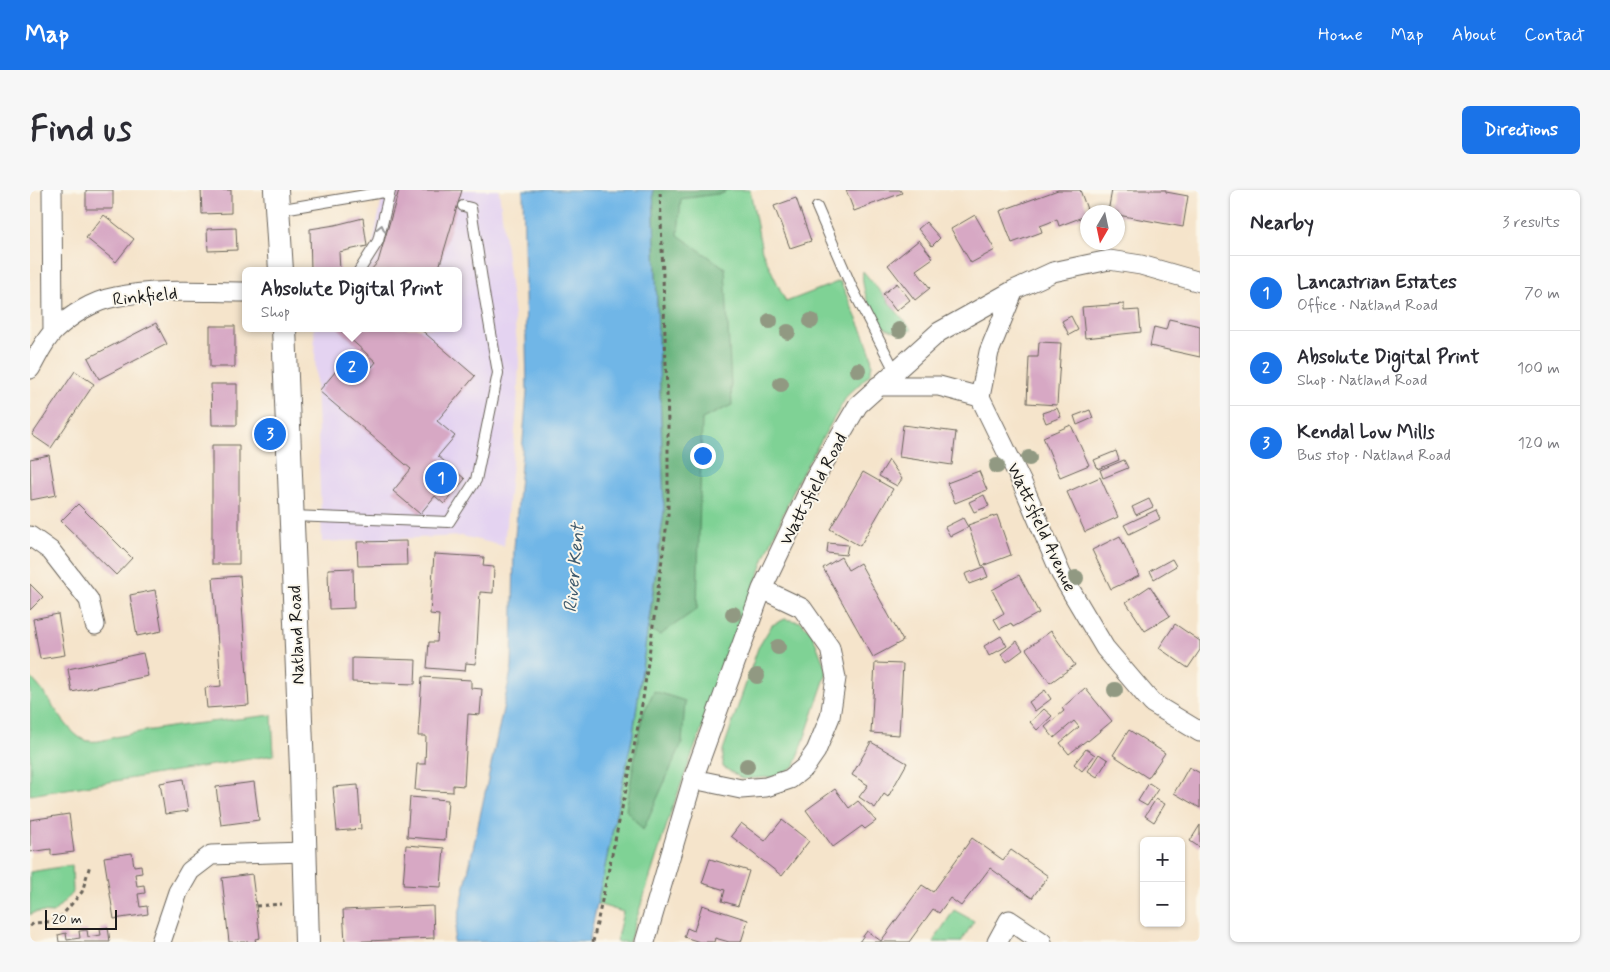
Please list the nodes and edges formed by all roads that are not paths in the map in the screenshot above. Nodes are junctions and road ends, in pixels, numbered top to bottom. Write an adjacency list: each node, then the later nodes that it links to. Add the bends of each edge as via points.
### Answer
1 (52, 190): 11 (street)
2 (392, 190): 3 (lane); 7 (lane, one-way to 2, via 378,242)
3 (277, 200): 6 (street)
4 (463, 206): 17 (lane, via 471,208 498,373 476,480 449,522)
5 (818, 207): 14 (lane, via 852,288)
6 (281, 267)
7 (362, 267)
8 (1200, 282): 9 (street, Wattsfield Road, via 1141,265 1110,260 1053,272)
9 (1014, 290): 14 (street, Wattsfield Road, via 939,332); 16 (street, via 989,352)
10 (242, 292): 11 (street, Rinkfield, via 114,297 75,314)
11 (53, 332): 13 (street, Rinkfield)
12 (284, 332): 17 (street, Natland Road)
13 (30, 370)
14 (895, 371): 15 (street, Wattsfield Road)
15 (878, 386): 16 (street, via 939,386); 19 (street, Wattsfield Road, via 858,405 815,478)
16 (980, 396): 21 (street, Wattsfield Avenue, via 1061,574 1105,648 1152,703)
17 (291, 516): 23 (street, Natland Road)
18 (30, 536): 20 (street, via 51,551 89,600)
19 (762, 588): 22 (street, Wattsfield Road); 22 (street, via 802,608 830,648 836,678 830,717 816,751 805,767 790,779 766,787 741,789)
20 (95, 625)
21 (1200, 732)
22 (693, 779): 26 (street, Wattsfield Road)
23 (304, 852): 24 (street, via 211,855 190,871 178,892); 25 (street, Natland Road)
24 (161, 942)
25 (307, 942)
26 (645, 942)
27 (996, 942): 28 (street, via 1009,920)
28 (1042, 942)

